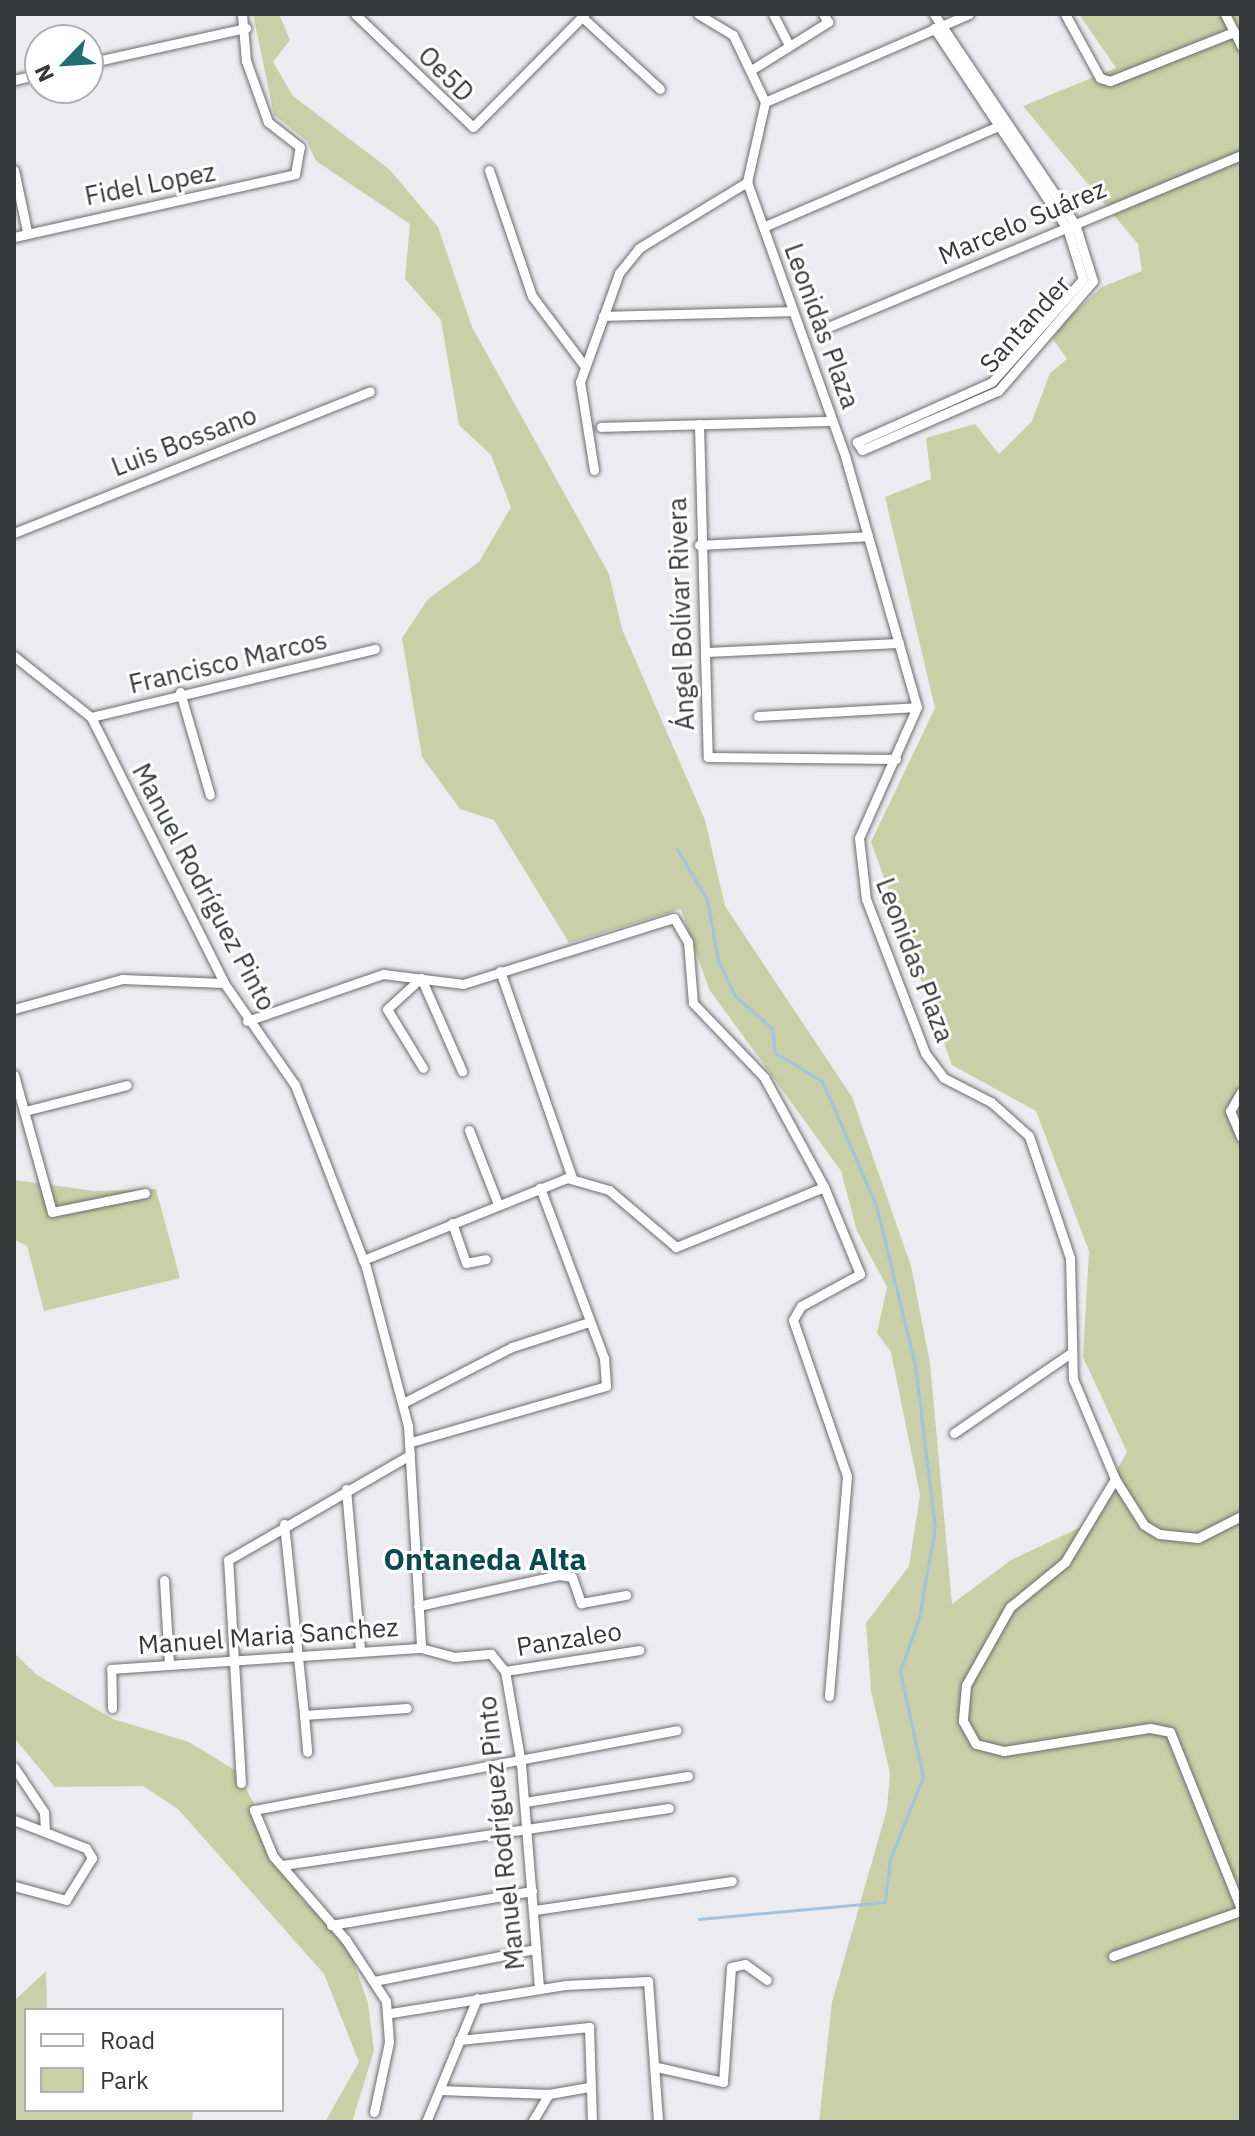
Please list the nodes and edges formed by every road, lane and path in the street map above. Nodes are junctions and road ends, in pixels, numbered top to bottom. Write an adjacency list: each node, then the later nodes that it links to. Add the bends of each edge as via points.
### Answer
1 (242, 14): 12 (street)
2 (355, 14): 10 (street, Oe5D, via 473,127)
3 (698, 14): 18 (street, via 733,35)
4 (773, 14): 15 (street)
5 (823, 14): 15 (street, via 828,22)
6 (934, 14): 11 (street)
7 (969, 14): 11 (street)
8 (1065, 14): 14 (street, via 1100,78 1110,81)
9 (1225, 14): 14 (street)
10 (583, 16): 19 (street)
11 (944, 23): 13 (street); 21 (street)
12 (246, 28): 17 (street); 28 (street, Fidel Lopez, via 246,61 268,122 300,147 295,174)
13 (934, 28): 20 (street); 21 (street)
14 (1234, 32): 16 (street)
15 (788, 44): 18 (street)
16 (1241, 46)
17 (104, 59)
18 (751, 70): 20 (street)
19 (660, 89)
20 (765, 102): 25 (street)
21 (1002, 124): 26 (street); 27 (street)
22 (1241, 155): 26 (street, Marcelo Suárez)
23 (14, 170): 28 (street)
24 (489, 170): 33 (street, via 532,296)
25 (747, 182): 27 (street, Leonidas Plaza); 31 (street, via 639,248 619,273)
26 (1071, 226): 26 (street, Santander, via 1083,273 992,382 857,447 998,391 1094,273); 32 (street, Marcelo Suárez)
27 (763, 227): 30 (street, Leonidas Plaza)
28 (27, 231): 29 (street, Fidel Lopez)
29 (14, 237)
30 (793, 311): 31 (street); 35 (street, Leonidas Plaza)
31 (603, 316): 33 (street)
32 (821, 330)
33 (583, 364): 38 (street)
34 (370, 391): 39 (street, Luis Bossano)
35 (832, 421): 36 (street); 40 (street, Leonidas Plaza)
36 (699, 424): 37 (street); 41 (street, Ángel Bolívar Rivera)
37 (601, 427)
38 (594, 470)
39 (14, 533)
40 (868, 536): 41 (street); 42 (street, Leonidas Plaza)
41 (699, 545): 44 (street, Ángel Bolívar Rivera)
42 (899, 643): 44 (street); 47 (street, Leonidas Plaza)
43 (375, 649): 46 (street, Francisco Marcos)
44 (706, 652): 50 (street, Ángel Bolívar Rivera, via 710,759)
45 (14, 656): 49 (street, Manuel Rodríguez Pinto)
46 (180, 692): 49 (street, Francisco Marcos); 51 (street)
47 (917, 707): 48 (street); 50 (street, Leonidas Plaza)
48 (758, 716)
49 (91, 717): 54 (street, Manuel Rodríguez Pinto)
50 (896, 759): 74 (street, Leonidas Plaza, via 859,838 866,899 925,1053 944,1078 991,1102 1029,1136 1070,1258)
51 (210, 795)
52 (500, 971): 53 (street, via 463,984); 65 (street); 66 (street, via 677,920 688,942 688,995 764,1077)
53 (421, 978): 56 (street, via 383,974); 57 (street, via 387,1009); 58 (street)
54 (224, 983): 55 (street, via 122,979); 56 (street, Manuel Rodríguez Pinto)
55 (14, 1009)
56 (247, 1021): 72 (street, Manuel Rodríguez Pinto, via 295,1085)
57 (423, 1068)
58 (462, 1071)
59 (14, 1075): 62 (street)
60 (127, 1085): 62 (street)
61 (1241, 1092): 64 (street, via 1230,1111)
62 (25, 1111): 68 (street, via 52,1212)
63 (469, 1130): 69 (street)
64 (1241, 1137)
65 (572, 1178): 66 (street, via 609,1190 676,1247); 67 (street)
66 (824, 1187): 93 (street, via 860,1262 856,1281 801,1306 793,1320 847,1476)
67 (540, 1188): 69 (street); 73 (street)
68 (145, 1193)
69 (498, 1204): 70 (street)
70 (452, 1223): 71 (street, via 466,1263); 72 (street)
71 (486, 1259)
72 (363, 1260): 75 (street, Manuel Rodríguez Pinto)
73 (586, 1323): 75 (street, via 512,1347); 77 (street, via 604,1358 606,1386)
74 (1071, 1353): 76 (street); 79 (street, Leonidas Plaza, via 1073,1379)
75 (403, 1403): 77 (street, Manuel Rodríguez Pinto)
76 (954, 1433)
77 (411, 1442): 78 (street, Manuel Rodríguez Pinto)
78 (410, 1455): 80 (street); 85 (street, Manuel Rodríguez Pinto)
79 (1115, 1479): 81 (street, Leonidas Plaza, via 1144,1525 1159,1534 1198,1538); 113 (street, via 1065,1562 1010,1607 966,1685 963,1721 976,1744 1004,1751 1150,1728 1170,1732)
80 (346, 1489): 82 (street); 87 (street)
81 (1241, 1516)
82 (284, 1524): 89 (street); 90 (street, via 232,1554 226,1567)
83 (164, 1580): 91 (street)
84 (626, 1595): 85 (street, via 581,1603 572,1577 559,1575)
85 (418, 1606): 86 (street, Manuel Rodríguez Pinto)
86 (421, 1648): 87 (street, Manuel Maria Sanchez); 92 (street, Manuel Rodríguez Pinto, via 454,1657 491,1654)
87 (360, 1650): 89 (street, Manuel Maria Sanchez)
88 (639, 1650): 92 (street, Panzaleo)
89 (299, 1655): 90 (street, Manuel Maria Sanchez); 96 (street)
90 (231, 1661): 91 (street, Manuel Maria Sanchez); 102 (street)
91 (169, 1665): 94 (street, Manuel Maria Sanchez, via 109,1671)
92 (505, 1671): 99 (street, Manuel Rodríguez Pinto)
93 (829, 1696)
94 (112, 1708)
95 (407, 1708): 96 (street)
96 (306, 1716): 98 (street)
97 (677, 1730): 99 (street)
98 (307, 1752)
99 (521, 1764): 103 (street, Manuel Rodríguez Pinto); 108 (street, via 258,1807 262,1834)
100 (14, 1767): 107 (street, via 44,1812)
101 (688, 1776): 103 (street)
102 (241, 1783)
103 (525, 1802): 106 (street, Manuel Rodríguez Pinto)
104 (669, 1808): 106 (street)
105 (14, 1820): 107 (street)
106 (526, 1827): 108 (street); 111 (street, Manuel Rodríguez Pinto)
107 (45, 1832): 110 (street, via 92,1852 66,1900)
108 (283, 1865): 114 (street)
109 (732, 1881): 112 (street)
110 (14, 1886)
111 (532, 1891): 112 (street, Manuel Rodríguez Pinto); 114 (street)
112 (535, 1910): 115 (street, Manuel Rodríguez Pinto)
113 (1241, 1910): 116 (street)
114 (331, 1925): 118 (street)
115 (536, 1949): 118 (street); 119 (street, Manuel Rodríguez Pinto)
116 (1113, 1956)
117 (767, 1980): 123 (street, via 745,1964 731,1967 723,2082)
118 (374, 1981): 121 (street)
119 (539, 1989): 120 (street); 123 (street, via 639,1977 653,1989)
120 (477, 1998): 121 (street); 122 (street)
121 (391, 2013): 127 (street)
122 (459, 2040): 124 (street, via 584,2025 592,2032); 125 (street)
123 (657, 2067): 131 (street)
124 (587, 2087): 126 (street); 130 (street)
125 (440, 2090): 126 (street); 128 (street)
126 (549, 2094): 129 (street)
127 (374, 2112)
128 (426, 2122)
129 (532, 2122)
130 (592, 2122)
131 (658, 2122)

